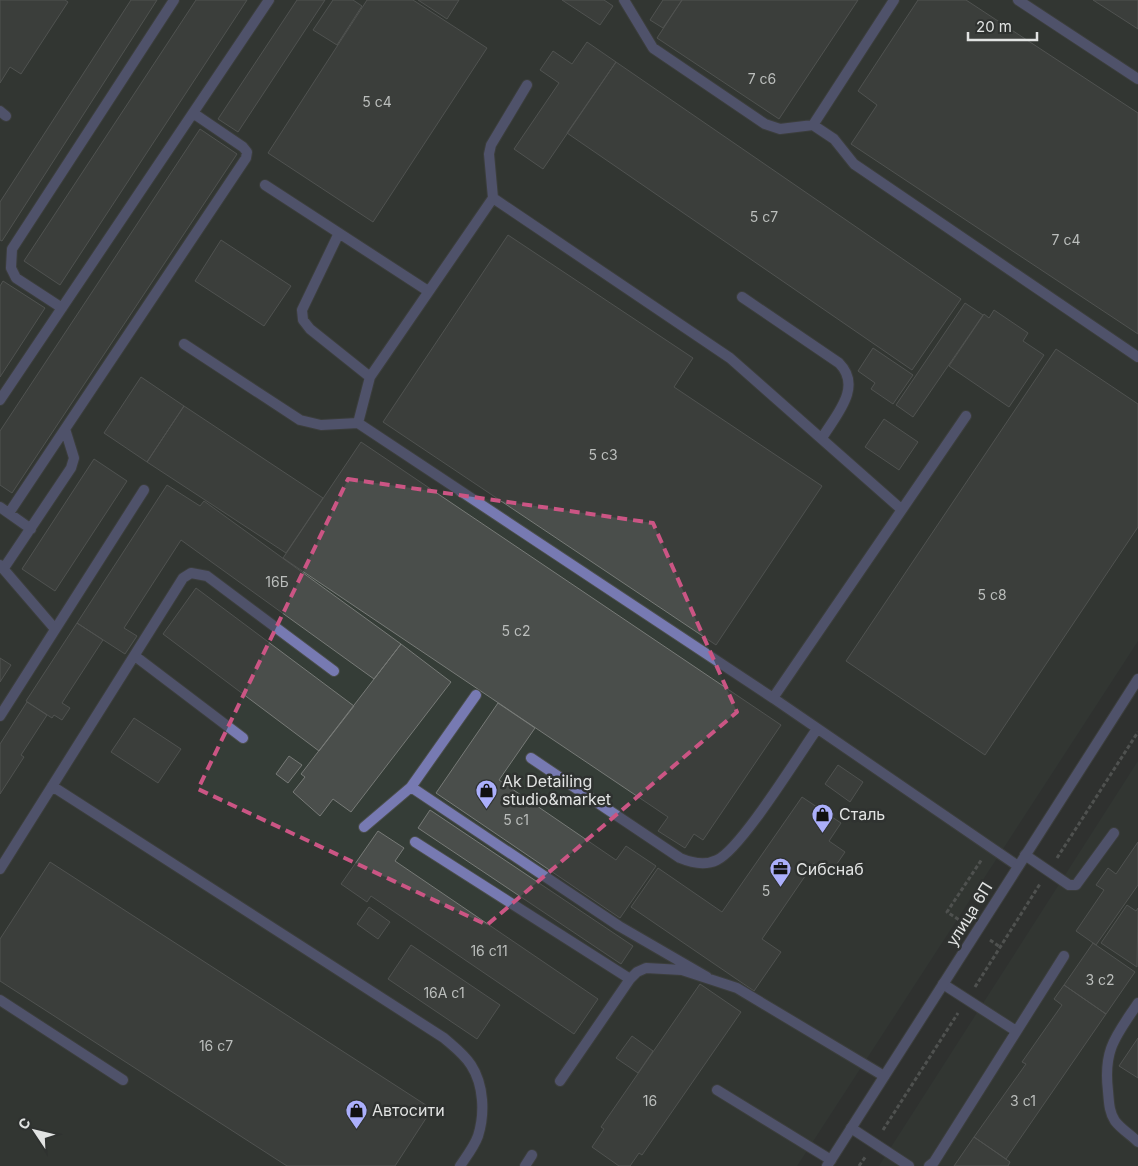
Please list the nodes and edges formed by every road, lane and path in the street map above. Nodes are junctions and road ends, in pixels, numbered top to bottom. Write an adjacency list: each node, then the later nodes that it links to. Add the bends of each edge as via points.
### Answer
1 (174, 0): 15 (street, via 12,249 11,268 16,278)
2 (269, 0): 8 (street)
3 (624, 0): 9 (street, via 652,48 765,124 780,129)
4 (894, 0): 9 (street)
5 (1018, 0): 6 (street)
6 (1138, 79)
7 (527, 85): 11 (street, via 491,145)
8 (193, 113): 15 (street); 22 (street, via 243,147 247,152 246,158)
9 (813, 125): 17 (street, via 834,139 854,164)
10 (265, 185): 12 (street)
11 (493, 198): 13 (street); 23 (street, via 730,358)
12 (339, 233): 13 (street); 18 (street, via 302,310 303,320)
13 (428, 291): 18 (street)
14 (742, 298): 23 (street, via 847,371 849,389)
15 (62, 308): 19 (street)
16 (184, 344): 21 (street, via 300,420 321,425)
17 (1138, 357)
18 (370, 377): 21 (street)
19 (0, 400)
20 (966, 416): 26 (street)
21 (358, 423): 35 (street)
22 (65, 429): 27 (street); 28 (street, via 74,458 71,468)
23 (822, 438): 26 (street)
24 (144, 490): 30 (street)
25 (0, 507): 27 (street)
26 (901, 509): 35 (street)
27 (9, 513): 28 (street)
28 (31, 528): 29 (street)
29 (2, 566): 30 (street)
30 (56, 629): 36 (street)
31 (134, 656): 32 (street, via 183,578 199,573); 39 (street); 41 (street)
32 (334, 671)
33 (1138, 678): 47 (street, улица 6П)
34 (476, 695): 42 (street)
35 (773, 698): 37 (street)
36 (0, 716)
37 (817, 730): 40 (street, via 734,847 717,860 704,864 680,858); 46 (street)
38 (1138, 732): 50 (path)
39 (243, 738)
40 (531, 758)
41 (52, 786): 49 (street); 70 (street, via 458,1050 471,1064 479,1081 482,1104 477,1138)
42 (411, 787): 43 (street); 54 (street, via 619,926)
43 (364, 827)
44 (1114, 833): 50 (street, via 1076,885 1069,885)
45 (415, 842): 55 (street)
46 (990, 848): 48 (street); 51 (path, via 947,912)
47 (1025, 855): 48 (street, улица 6П); 50 (street)
48 (1018, 866): 51 (street, улица 6П)
49 (0, 869)
50 (1048, 871): 52 (path)
51 (976, 931): 52 (path); 56 (street, улица 6П)
52 (1000, 947): 57 (path)
53 (1064, 956): 60 (street)
54 (707, 977): 55 (street, via 682,970 646,968); 61 (street, via 756,998)
55 (630, 979): 63 (street)
56 (943, 984): 57 (street); 61 (street, улица 6П)
57 (967, 999): 60 (street); 67 (path)
58 (0, 1000): 62 (street)
59 (1138, 1003): 66 (street, via 1112,1042 1106,1075 1110,1112)
60 (1016, 1031): 74 (street)
61 (884, 1076): 65 (street, улица 6П)
62 (123, 1080)
63 (560, 1081)
64 (718, 1090): 69 (street)
65 (851, 1128): 67 (street); 69 (street, улица 6П)
66 (1138, 1142)
67 (874, 1143): 72 (path); 73 (street)
68 (532, 1156): 71 (street)
69 (829, 1163)
70 (460, 1166)
71 (524, 1166)
72 (860, 1166)
73 (909, 1166)
74 (929, 1166)

